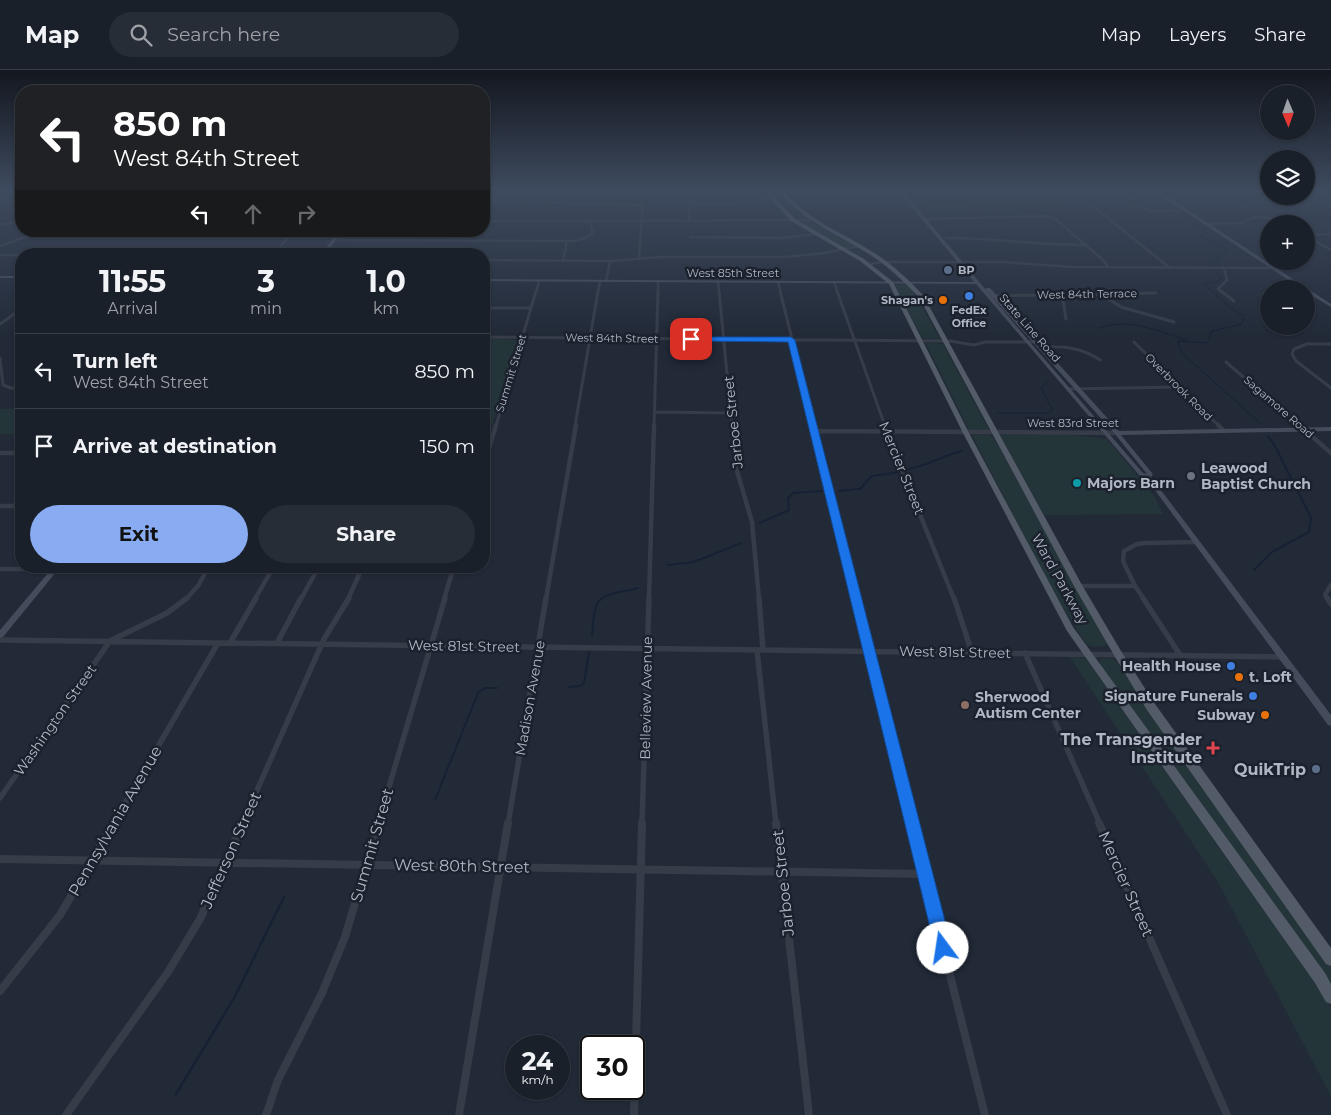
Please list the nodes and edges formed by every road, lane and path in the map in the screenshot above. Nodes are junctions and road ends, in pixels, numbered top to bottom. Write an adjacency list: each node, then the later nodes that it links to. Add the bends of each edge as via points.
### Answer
1 (28, 238): 20 (street)
2 (287, 238): 22 (street)
3 (465, 238): 17 (street)
4 (583, 238): 18 (street)
5 (641, 238): 28 (street)
6 (761, 238): 7 (street)
7 (785, 238)
8 (823, 238): 24 (main road, Ward Parkway)
9 (843, 238): 21 (main road, Ward Parkway)
10 (939, 238): 34 (main road, State Line Road)
11 (946, 238): 19 (street); 35 (main road, State Line Road)
12 (1078, 238): 19 (street)
13 (1132, 238): 38 (street)
14 (1228, 238): 29 (main road)
15 (333, 240): 17 (street); 23 (main road)
16 (1315, 240): 25 (street)
17 (463, 241): 18 (street)
18 (567, 241): 31 (street)
19 (1086, 245): 37 (street)
20 (0, 246)
21 (859, 246): 24 (street); 33 (main road, Ward Parkway)
22 (277, 248)
23 (327, 248)
24 (845, 249): 28 (street, via 801,256); 36 (main road, Ward Parkway)
25 (1331, 250)
26 (0, 255): 27 (street)
27 (15, 255)
28 (639, 258): 32 (street)
29 (1260, 259)
30 (490, 260): 31 (street)
31 (563, 261): 32 (street)
32 (610, 261): 47 (street, Madison Avenue)
33 (883, 262): 34 (street); 36 (street); 53 (main road, Ward Parkway)
34 (958, 262): 35 (street); 54 (main road, State Line Road)
35 (964, 262): 37 (street); 54 (main road, State Line Road)
36 (869, 264): 52 (main road, Ward Parkway)
37 (1108, 268): 38 (street)
38 (1170, 268): 39 (street)
39 (1224, 268): 40 (street); 61 (street, via 1227,280 1218,289)
40 (1260, 268)
41 (1276, 270): 46 (main road)
42 (0, 277): 43 (main road)
43 (15, 277)
44 (490, 280): 45 (main road, West 85th Street)
45 (539, 280): 47 (main road, West 85th Street); 64 (street, Summit Street)
46 (1292, 280)
47 (603, 281): 48 (main road, West 85th Street); 71 (street, Madison Avenue)
48 (658, 281): 49 (main road, West 85th Street); 72 (street, Belleview Avenue)
49 (718, 282): 50 (main road, West 85th Street); 73 (street, Jarboe Street)
50 (778, 282): 51 (main road, West 85th Street); 74 (street)
51 (834, 282): 52 (main road, West 85th Street); 75 (street, Mercier Street)
52 (891, 283): 53 (main road, West 85th Street); 76 (main road, Ward Parkway)
53 (909, 283): 54 (main road, West 85th Street); 77 (main road, Ward Parkway, via 921,296)
54 (979, 283): 59 (main road, State Line Road); 60 (main road, State Line Road)
55 (1156, 293): 57 (street, West 84th Terrace)
56 (1062, 294): 57 (street, West 84th Terrace); 60 (street, West 84th Terrace); 66 (street)
57 (1100, 294): 67 (street, via 1121,307)
58 (1315, 295): 62 (main road)
59 (987, 296): 60 (street, West 84th Terrace); 78 (main road, State Line Road)
60 (994, 296): 79 (main road, State Line Road)
61 (1234, 302)
62 (1331, 306)
63 (490, 308): 64 (street)
64 (531, 308): 70 (street, Summit Street)
65 (15, 313): 68 (street)
66 (1066, 319)
67 (1174, 322)
68 (0, 324)
69 (490, 337): 70 (street, West 84th Street)
70 (522, 337): 71 (street, West 84th Street); 102 (street, Summit Street)
71 (590, 338): 72 (street, West 84th Street); 130 (street, Madison Avenue)
72 (658, 339): 73 (street, West 84th Street); 91 (street, Belleview Avenue)
73 (724, 339): 74 (street, West 84th Street); 92 (street, Jarboe Street)
74 (791, 340): 75 (street, West 84th Street); 96 (street)
75 (854, 340): 76 (street, West 84th Street); 97 (street, Mercier Street)
76 (921, 341): 77 (street, West 84th Street); 98 (main road, Ward Parkway)
77 (944, 341): 78 (street, via 974,345); 99 (main road, Ward Parkway)
78 (1027, 342): 79 (street); 89 (main road, State Line Road)
79 (1035, 342): 82 (main road, State Line Road)
80 (1134, 342): 87 (street, Overbrook Road)
81 (1331, 344): 88 (street, via 1305,344 1294,349 1292,354)
82 (1039, 348): 84 (street, via 1074,347); 90 (main road, State Line Road)
83 (0, 358): 86 (street, via 4,386)
84 (1100, 360)
85 (1226, 362): 94 (street, Sagamore Road)
86 (15, 387)
87 (1179, 387): 90 (street); 95 (street, Overbrook Road)
88 (1331, 388)
89 (1068, 389): 90 (street); 100 (main road, State Line Road)
90 (1076, 389): 101 (main road, State Line Road)
91 (654, 412): 92 (street); 131 (street, Belleview Avenue)
92 (731, 413): 132 (street, Jarboe Street, via 737,471 752,522)
93 (1331, 429): 94 (main road, West 83rd Street)
94 (1305, 430): 95 (main road, West 83rd Street); 105 (street, Sagamore Road)
95 (1224, 431): 101 (main road, West 83rd Street)
96 (815, 432): 97 (street, West 83rd Street); 133 (street)
97 (887, 432): 98 (street, West 83rd Street); 134 (street, Mercier Street, via 947,578)
98 (966, 433): 99 (street, West 83rd Street); 136 (main road, Ward Parkway, via 1070,629)
99 (994, 433): 100 (street, West 83rd Street); 118 (main road, Ward Parkway)
100 (1108, 433): 101 (street, West 83rd Street); 106 (main road, State Line Road)
101 (1117, 433): 106 (main road, State Line Road, via 1150,474)
102 (490, 443)
103 (0, 453): 104 (street)
104 (15, 453)
105 (1331, 453)
106 (1148, 477): 109 (main road, State Line Road)
107 (0, 506): 108 (street)
108 (15, 506)
109 (1197, 542): 119 (street, via 1145,543 1124,551 1123,561); 139 (main road, State Line Road)
110 (0, 569): 111 (street)
111 (15, 569)
112 (53, 573): 122 (main road)
113 (205, 573): 124 (street, West 81st Street, via 184,601)
114 (270, 573): 126 (street)
115 (315, 573): 127 (street)
116 (360, 573): 128 (street, Jefferson Street)
117 (452, 573): 129 (street, Summit Street)
118 (1078, 586): 119 (street); 137 (main road, Ward Parkway)
119 (1135, 586): 138 (street)
120 (1329, 587): 121 (street, via 1325,595)
121 (1331, 604)
122 (0, 635)
123 (0, 640): 124 (street, West 81st Street)
124 (110, 641): 125 (street, West 81st Street); 141 (street, Washington Street)
125 (218, 643): 126 (street, West 81st Street); 143 (street, Pennsylvania Avenue)
126 (230, 643): 127 (street, West 81st Street)
127 (277, 643): 128 (street, West 81st Street)
128 (323, 644): 129 (street, West 81st Street); 144 (street, Jefferson Street)
129 (431, 645): 130 (street, West 81st Street); 145 (street, Summit Street)
130 (539, 647): 131 (street, West 81st Street); 146 (street, Madison Avenue)
131 (647, 648): 132 (street, West 81st Street); 147 (street, Belleview Avenue)
132 (760, 650): 133 (street, West 81st Street); 148 (street, Jarboe Street)
133 (870, 652): 134 (street, West 81st Street); 149 (street)
134 (972, 653): 135 (street, West 81st Street)
135 (1025, 653): 136 (street, West 81st Street); 159 (street, Mercier Street)
136 (1087, 654): 137 (street, West 81st Street); 152 (main road, Ward Parkway)
137 (1118, 654): 138 (street); 150 (main road, Ward Parkway, via 1151,707)
138 (1180, 655): 139 (street)
139 (1283, 657): 140 (main road, State Line Road)
140 (1331, 722)
141 (0, 798)
142 (0, 859): 143 (street, West 80th Street)
143 (92, 861): 144 (street, West 80th Street); 151 (street, Pennsylvania Avenue, via 60,915)
144 (226, 862): 145 (street, West 80th Street); 153 (street, Jefferson Street, via 200,919 168,972)
145 (366, 864): 146 (street, West 80th Street); 154 (street, Summit Street, via 345,937 322,993 278,1080)
146 (501, 867): 147 (street, West 80th Street); 155 (street, Madison Avenue)
147 (642, 870): 148 (street, West 80th Street); 156 (street, Belleview Avenue)
148 (782, 872): 149 (street, West 80th Street); 157 (street, Jarboe Street)
149 (925, 874): 158 (street)
150 (1331, 958)
151 (0, 991)
152 (1331, 997)
153 (66, 1115)
154 (266, 1115)
155 (459, 1115)
156 (634, 1115)
157 (809, 1115)
158 (985, 1115)
159 (1227, 1115)

